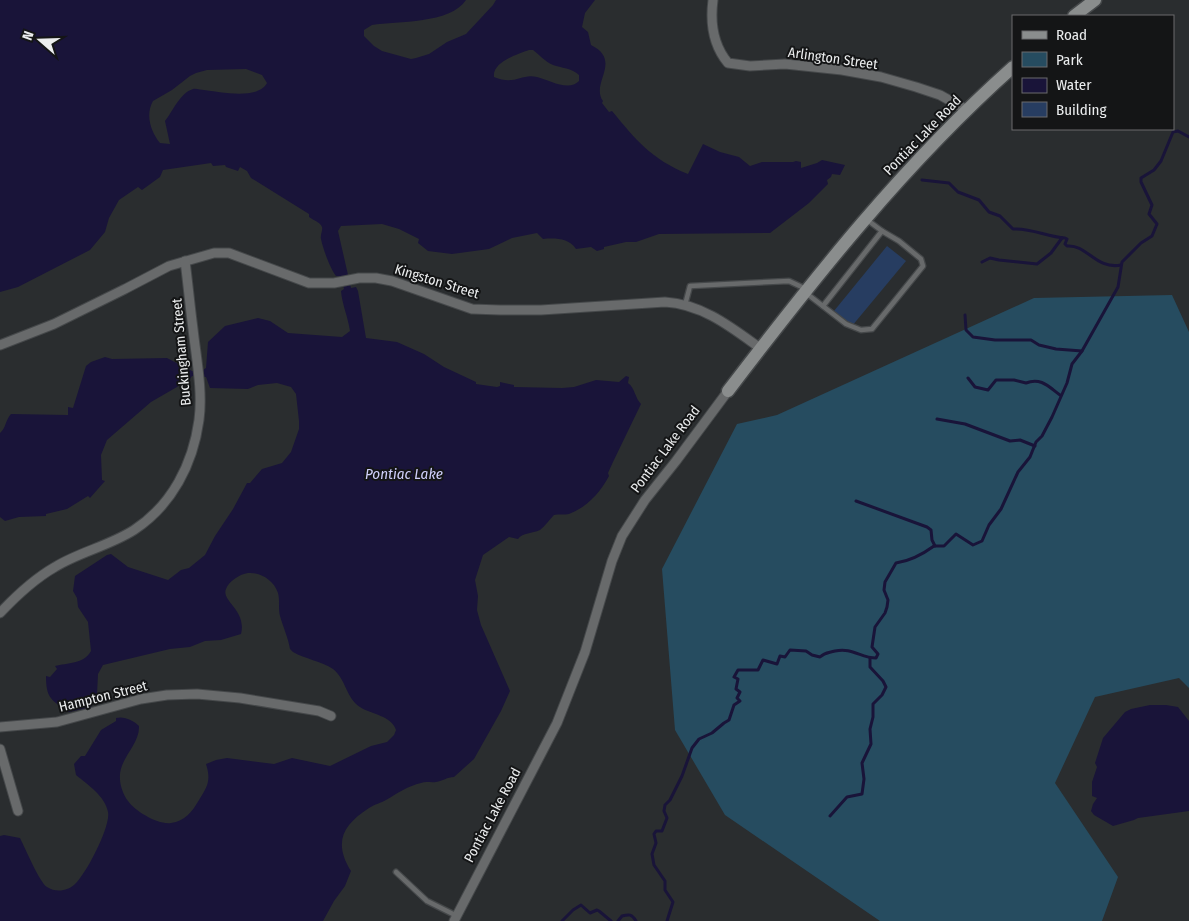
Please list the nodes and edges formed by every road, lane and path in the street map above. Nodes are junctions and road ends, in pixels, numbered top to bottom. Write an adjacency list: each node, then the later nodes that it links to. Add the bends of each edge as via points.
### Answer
1 (713, 0): 5 (street, Arlington Street, via 713,35 720,54 728,63 750,66 785,64 851,72 916,87 940,95)
2 (1095, 0): 3 (street)
3 (1075, 15)
4 (1012, 68): 5 (street, Pontiac Lake Road)
5 (967, 110): 6 (street, Pontiac Lake Road)
6 (865, 218): 7 (lane); 9 (street, Pontiac Lake Road)
7 (882, 231): 11 (lane); 11 (lane, via 922,259 923,266 872,329 861,330 846,324)
8 (185, 261): 10 (street, Kingston Street, via 214,252 229,253 309,283 376,278 472,308 541,310 665,302); 12 (street, Kingston Street, via 54,324); 15 (street, Buckingham Street, via 198,366 199,418 184,473 156,513 134,530 56,566 28,586)
9 (806, 291): 10 (lane, via 789,281 690,286); 11 (lane); 13 (street, Pontiac Lake Road)
10 (685, 305): 13 (street, Kingston Street, via 716,318)
11 (823, 306)
12 (0, 345)
13 (760, 348): 14 (street, Pontiac Lake Road)
14 (728, 391): 21 (street, Pontiac Lake Road, via 645,500 622,536 585,652 558,722)
15 (0, 613)
16 (331, 716): 17 (street, Hampton Street, via 319,711 240,698 197,694 141,699 57,722)
17 (0, 727)
18 (0, 749): 19 (street)
19 (18, 811)
20 (396, 872): 21 (lane, via 427,901)
21 (455, 919)

